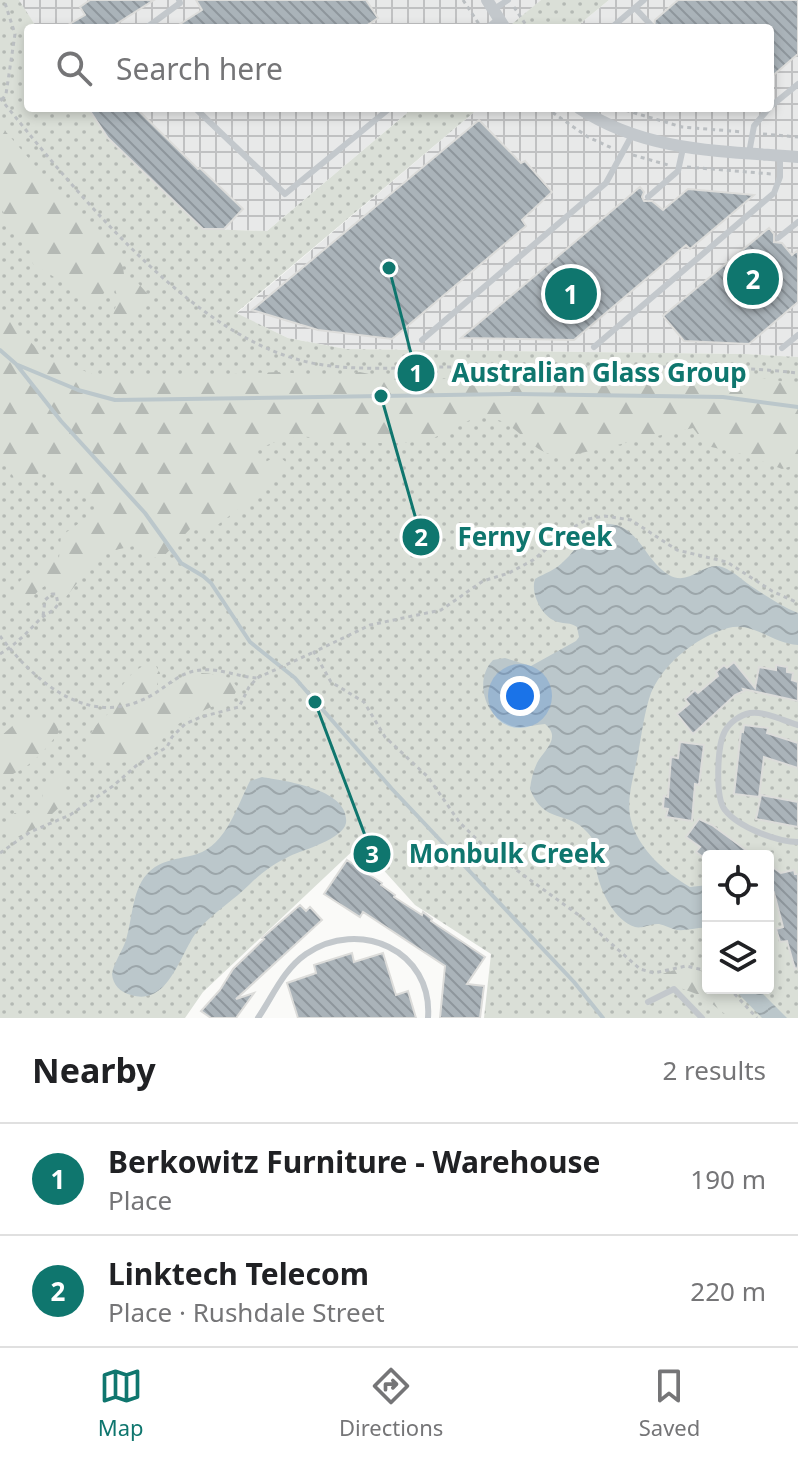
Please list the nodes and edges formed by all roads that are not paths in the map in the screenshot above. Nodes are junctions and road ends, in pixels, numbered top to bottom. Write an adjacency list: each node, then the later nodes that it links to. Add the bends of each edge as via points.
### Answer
1 (179, 0): 6 (lane)
2 (509, 0): 5 (lane)
3 (644, 0): 4 (lane)
4 (635, 8): 7 (lane); 8 (lane)
5 (496, 14)
6 (151, 24)
7 (616, 24)
8 (650, 24)
9 (798, 84): 10 (lane)
10 (774, 105)
11 (199, 112): 12 (lane, via 285,194)
12 (385, 112)
13 (587, 112): 15 (street)
14 (766, 112): 17 (lane, via 751,133)
15 (632, 135): 16 (street); 24 (lane, via 606,183)
16 (683, 148): 17 (street); 20 (lane, via 678,171)
17 (749, 153): 18 (street)
18 (780, 156): 19 (street); 25 (lane, via 774,193)
19 (798, 157)
20 (648, 197)
21 (798, 222): 22 (lane)
22 (778, 238)
23 (798, 335): 26 (lane)
24 (422, 340)
25 (594, 347)
26 (782, 348)
27 (798, 725): 28 (lane, via 758,713 736,719 722,738 718,791 724,809 735,819 775,839)
28 (798, 842)
29 (648, 1002): 32 (lane, via 674,989)
30 (258, 1018): 31 (lane, via 299,959 318,947 351,938 374,941 407,961 421,983)
31 (428, 1018)
32 (702, 1018)

